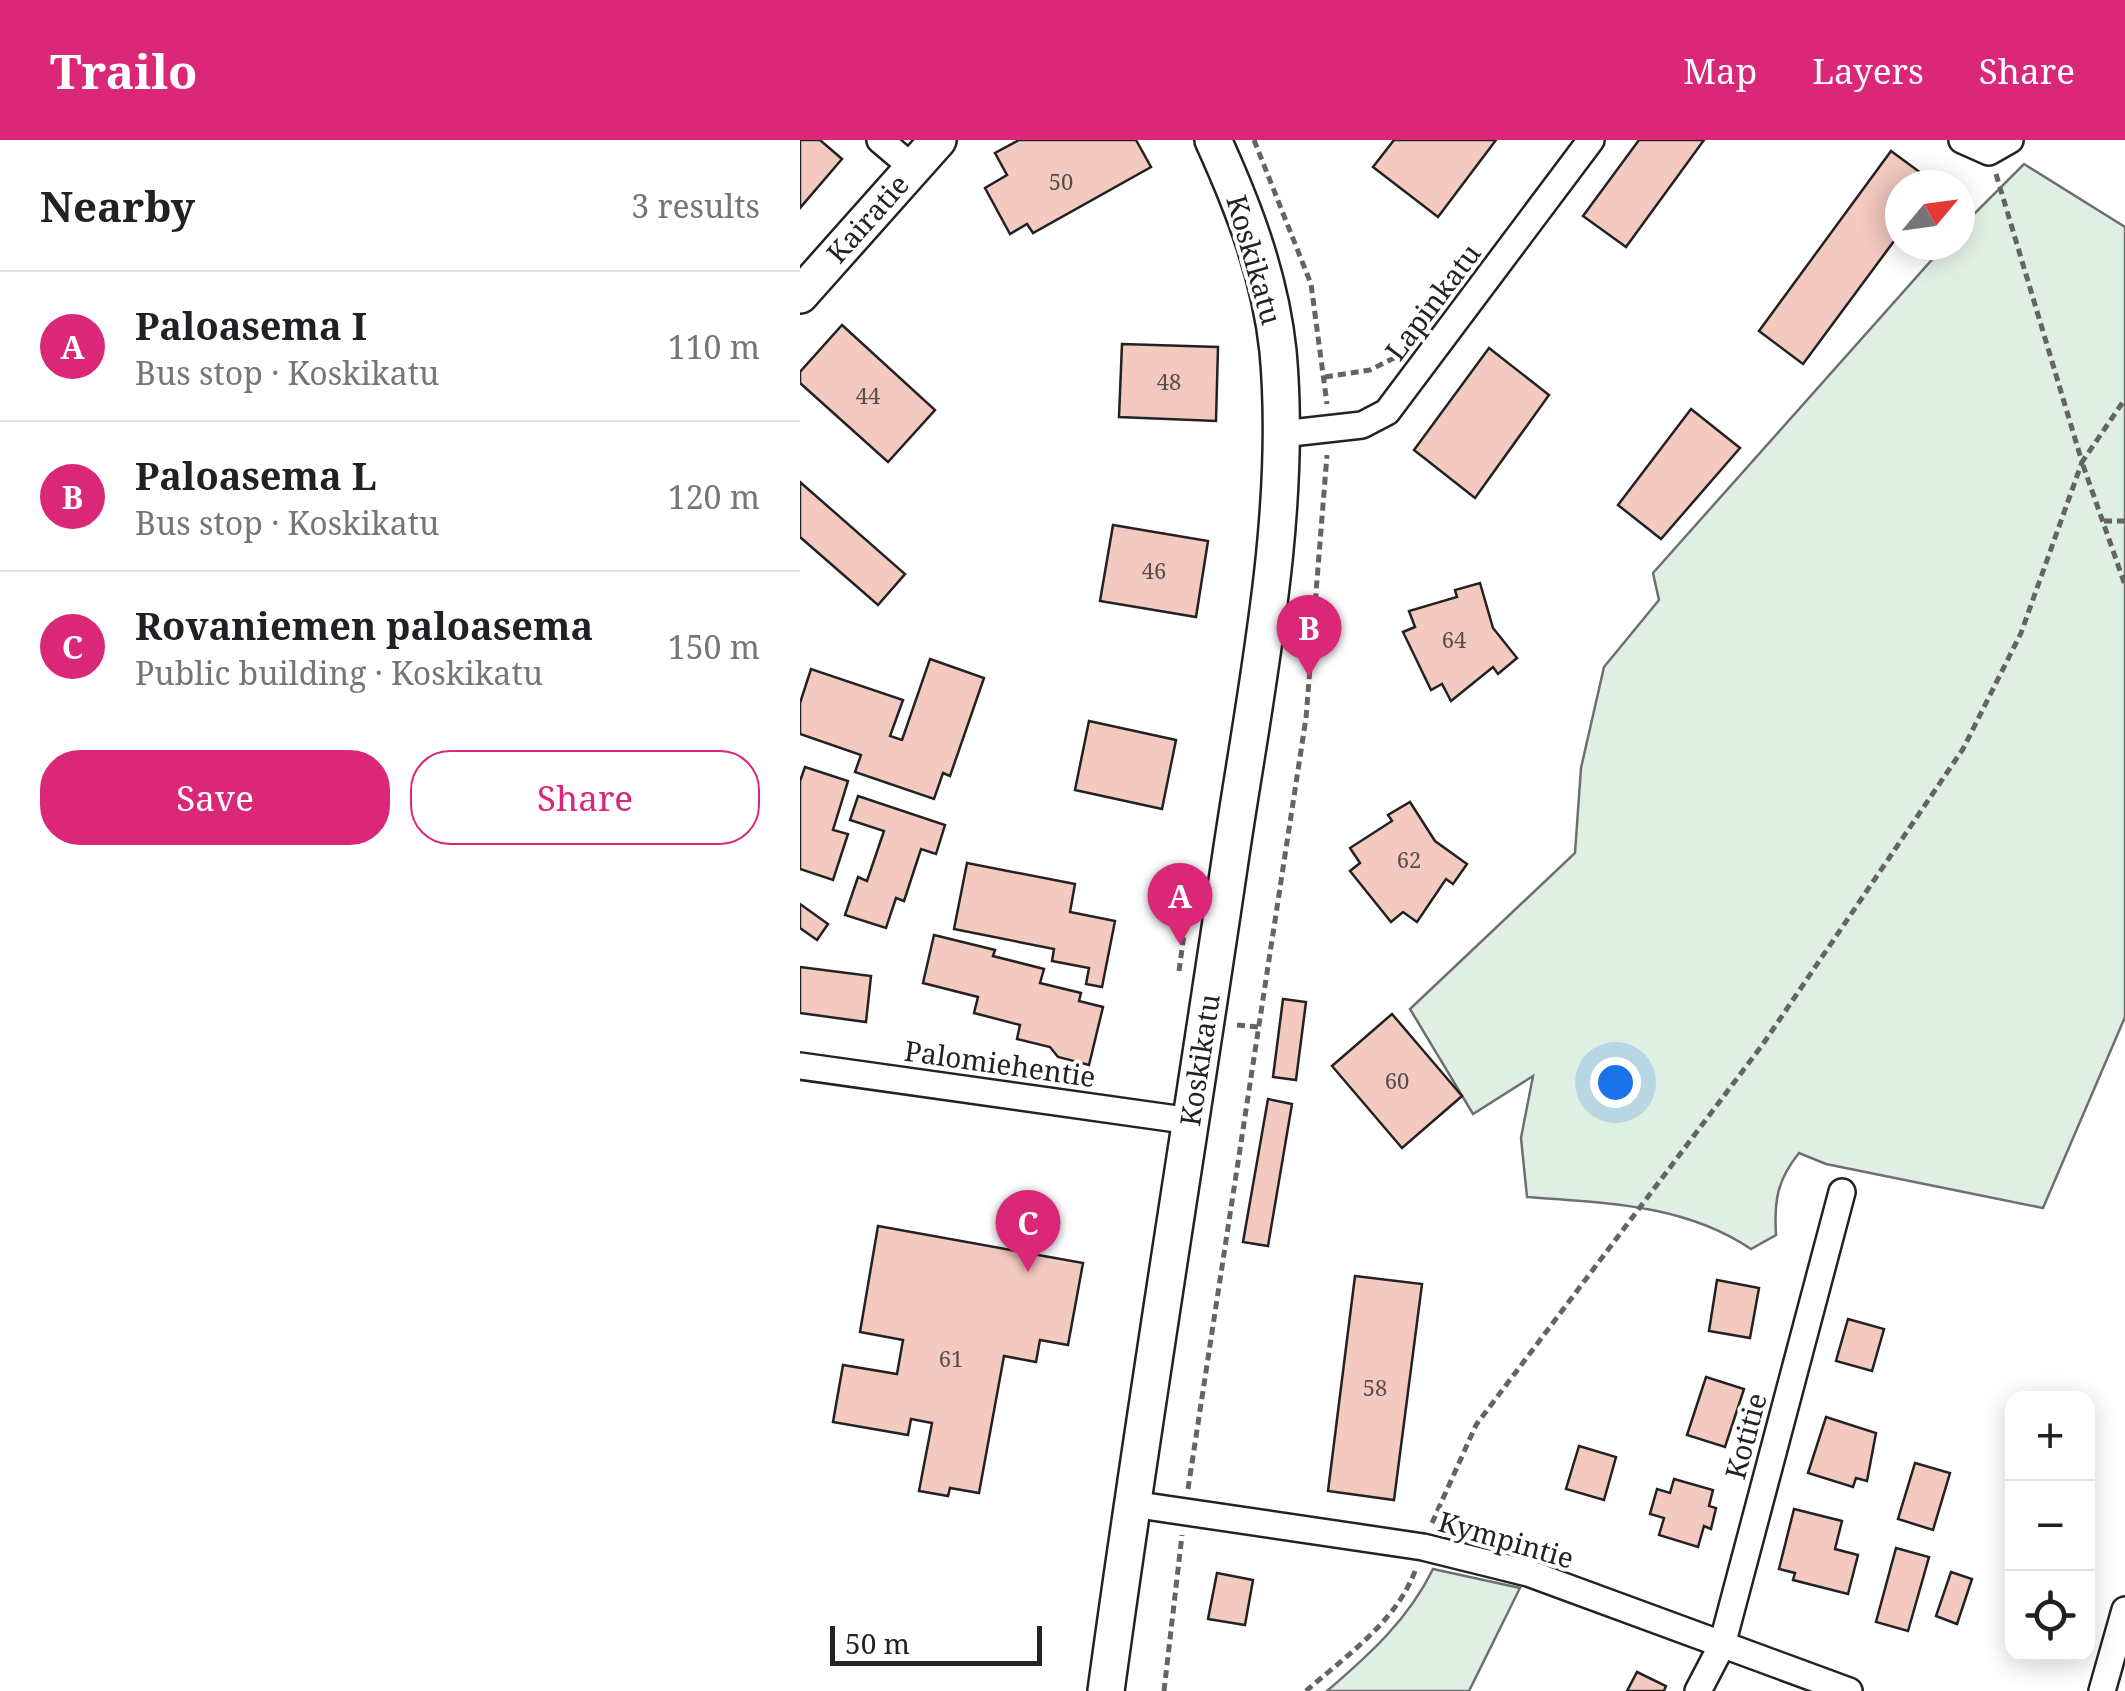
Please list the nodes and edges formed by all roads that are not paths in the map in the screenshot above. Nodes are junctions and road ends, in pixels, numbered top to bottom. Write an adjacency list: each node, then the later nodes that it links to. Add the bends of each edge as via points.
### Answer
1 (880, 140): 7 (street)
2 (938, 140): 7 (main road, Kairatie)
3 (1213, 140): 9 (main road, Koskikatu, via 1250,224 1267,284)
4 (1591, 140): 9 (street, Lapinkatu, via 1387,412 1362,424)
5 (1962, 140): 6 (street)
6 (2002, 146)
7 (914, 168): 8 (main road, Kairatie)
8 (800, 296)
9 (1282, 434): 11 (main road, Koskikatu, via 1265,623)
10 (800, 1066): 11 (street, Palomiehentie)
11 (1192, 1121): 13 (main road, Koskikatu)
12 (1842, 1192): 15 (street, Kotitie)
13 (1132, 1504): 15 (street, Kympintie, via 1424,1548 1528,1574); 16 (main road, Koskikatu)
14 (2125, 1610): 19 (street)
15 (1722, 1645): 17 (street, Kotitie); 18 (street, Kympintie)
16 (1106, 1691)
17 (1698, 1691)
18 (1849, 1691)
19 (2102, 1691)

